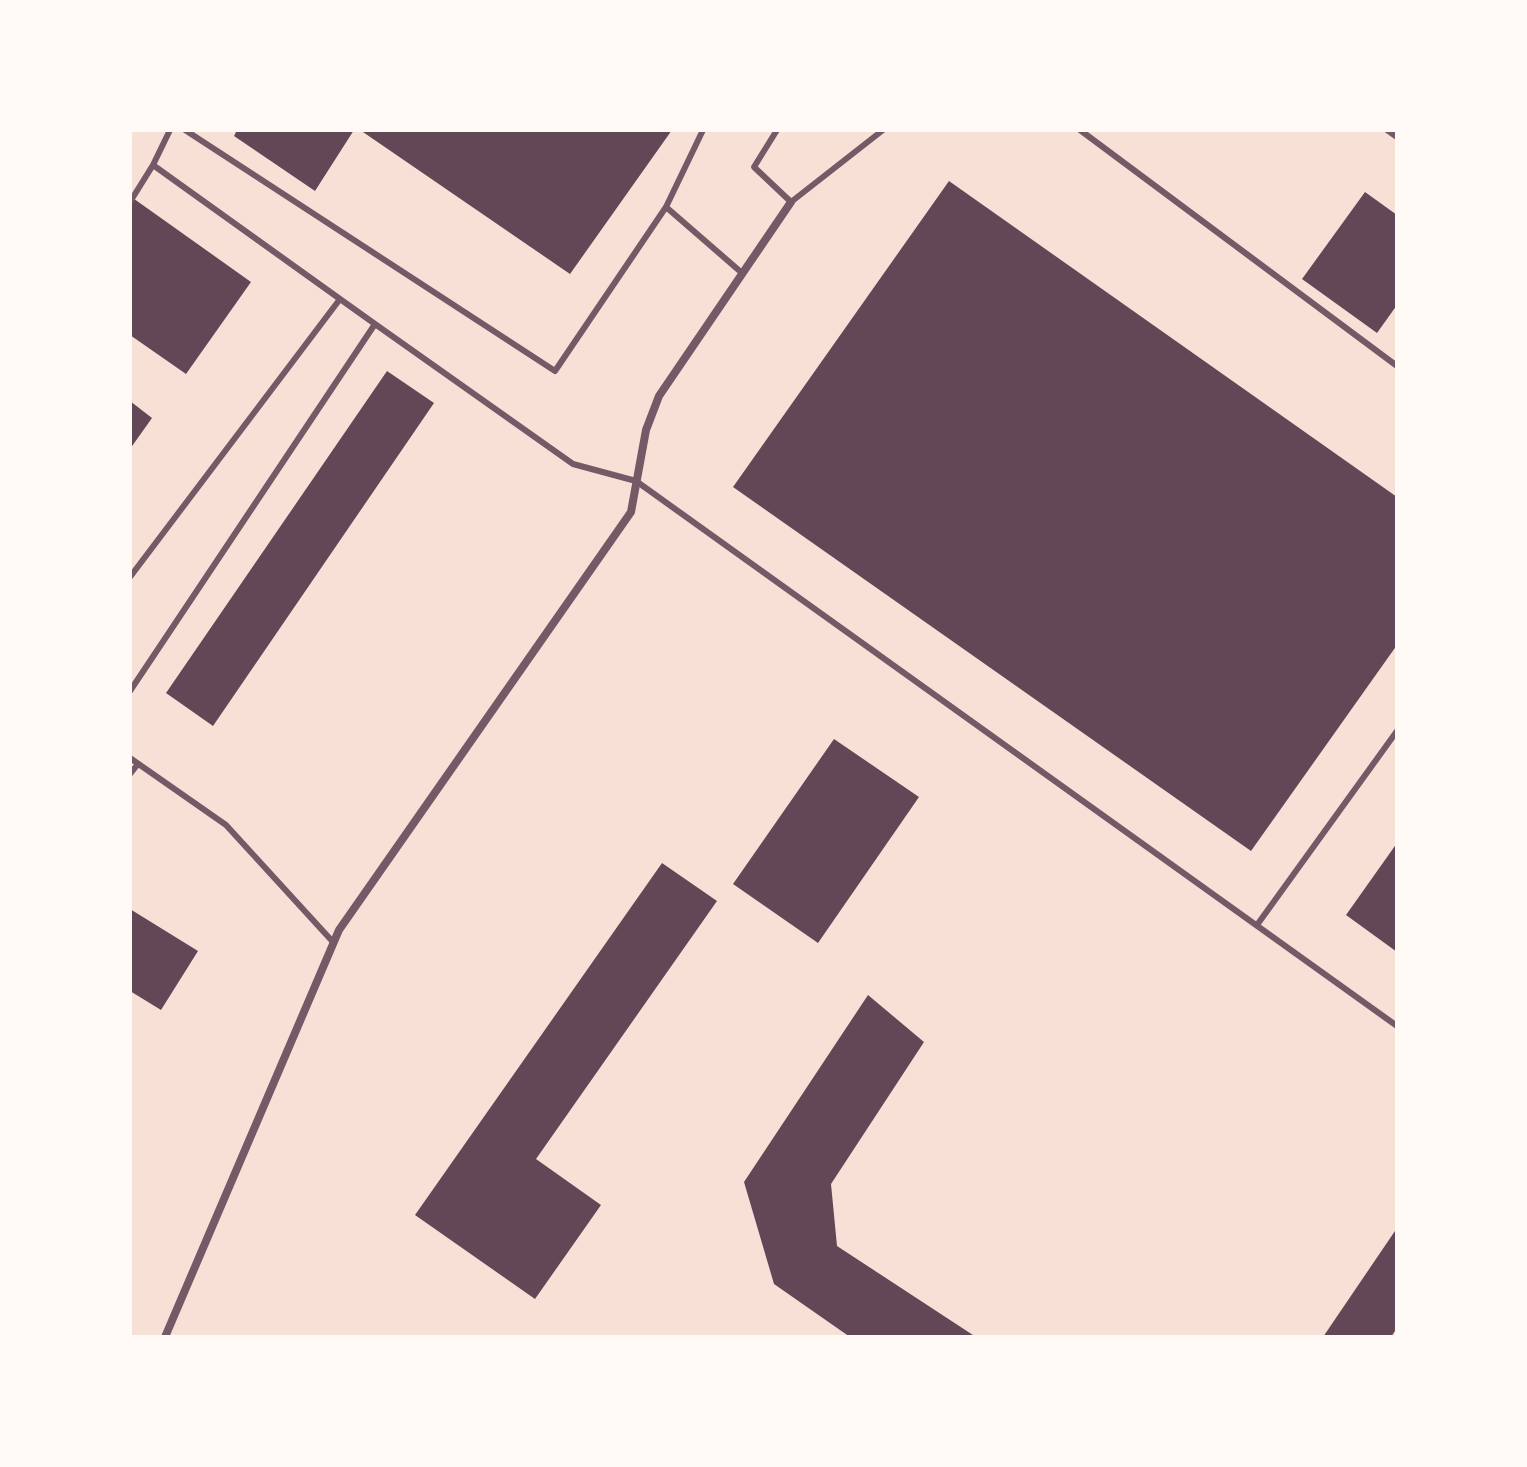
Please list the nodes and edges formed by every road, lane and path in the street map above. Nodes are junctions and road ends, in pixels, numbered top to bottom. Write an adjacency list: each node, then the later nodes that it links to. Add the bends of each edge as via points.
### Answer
1 (170, 130): 9 (lane)
2 (185, 130): 12 (lane, via 555,371)
3 (703, 130): 12 (lane)
4 (777, 130): 11 (lane, via 754,167)
5 (883, 130): 11 (lane)
6 (1080, 130): 16 (lane)
7 (1387, 130): 8 (lane)
8 (1397, 137)
9 (153, 165): 10 (lane); 14 (lane)
10 (130, 202)
11 (791, 202): 13 (street)
12 (666, 207): 13 (lane)
13 (742, 273): 17 (street, via 659,396)
14 (340, 299): 15 (lane); 18 (lane)
15 (375, 324): 17 (lane, via 573,464); 19 (lane)
16 (1397, 366)
17 (636, 481): 24 (lane); 25 (street, via 631,512)
18 (130, 577)
19 (130, 691)
20 (1397, 731): 24 (lane)
21 (130, 758): 22 (lane)
22 (138, 764): 23 (lane); 25 (lane, via 226,825)
23 (130, 774)
24 (1257, 925): 26 (lane)
25 (333, 942): 27 (street)
26 (1397, 1026)
27 (165, 1337)

